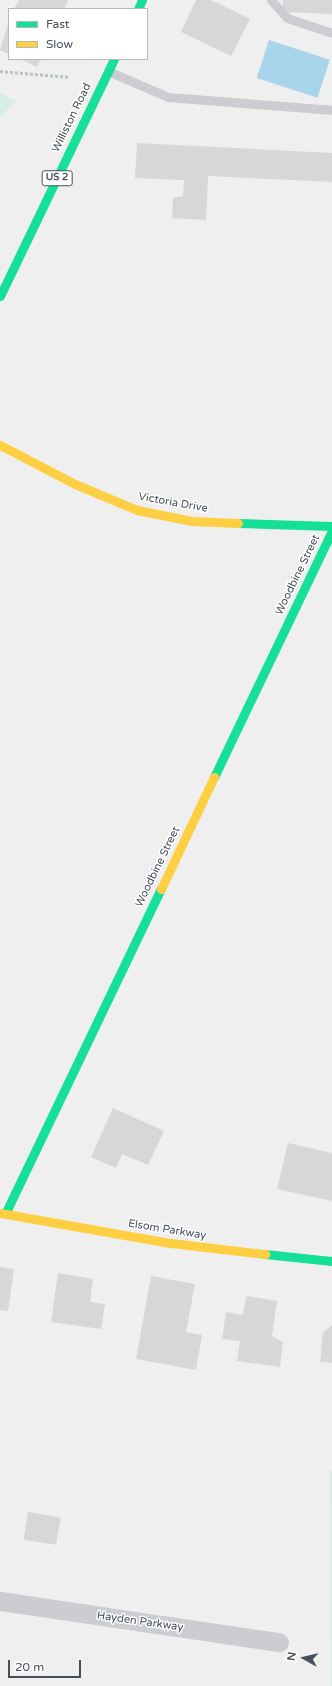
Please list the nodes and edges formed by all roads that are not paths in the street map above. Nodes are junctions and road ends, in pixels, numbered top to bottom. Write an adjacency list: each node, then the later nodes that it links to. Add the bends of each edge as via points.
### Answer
1 (271, 0): 2 (lane, via 287,18)
2 (332, 33)
3 (114, 60): 4 (street, Williston Road / US 2)
4 (108, 71): 5 (lane, via 168,97); 6 (street, Williston Road / US 2)
5 (332, 110)
6 (0, 296)
7 (0, 445): 8 (street, Victoria Drive, via 75,484 137,510 192,521)
8 (332, 526)
9 (332, 531): 10 (street, Woodbine Street)
10 (2, 1213): 11 (street, Elsom Parkway, via 171,1243)
11 (332, 1261)
12 (0, 1601): 13 (street, Hayden Parkway)
13 (280, 1642)

